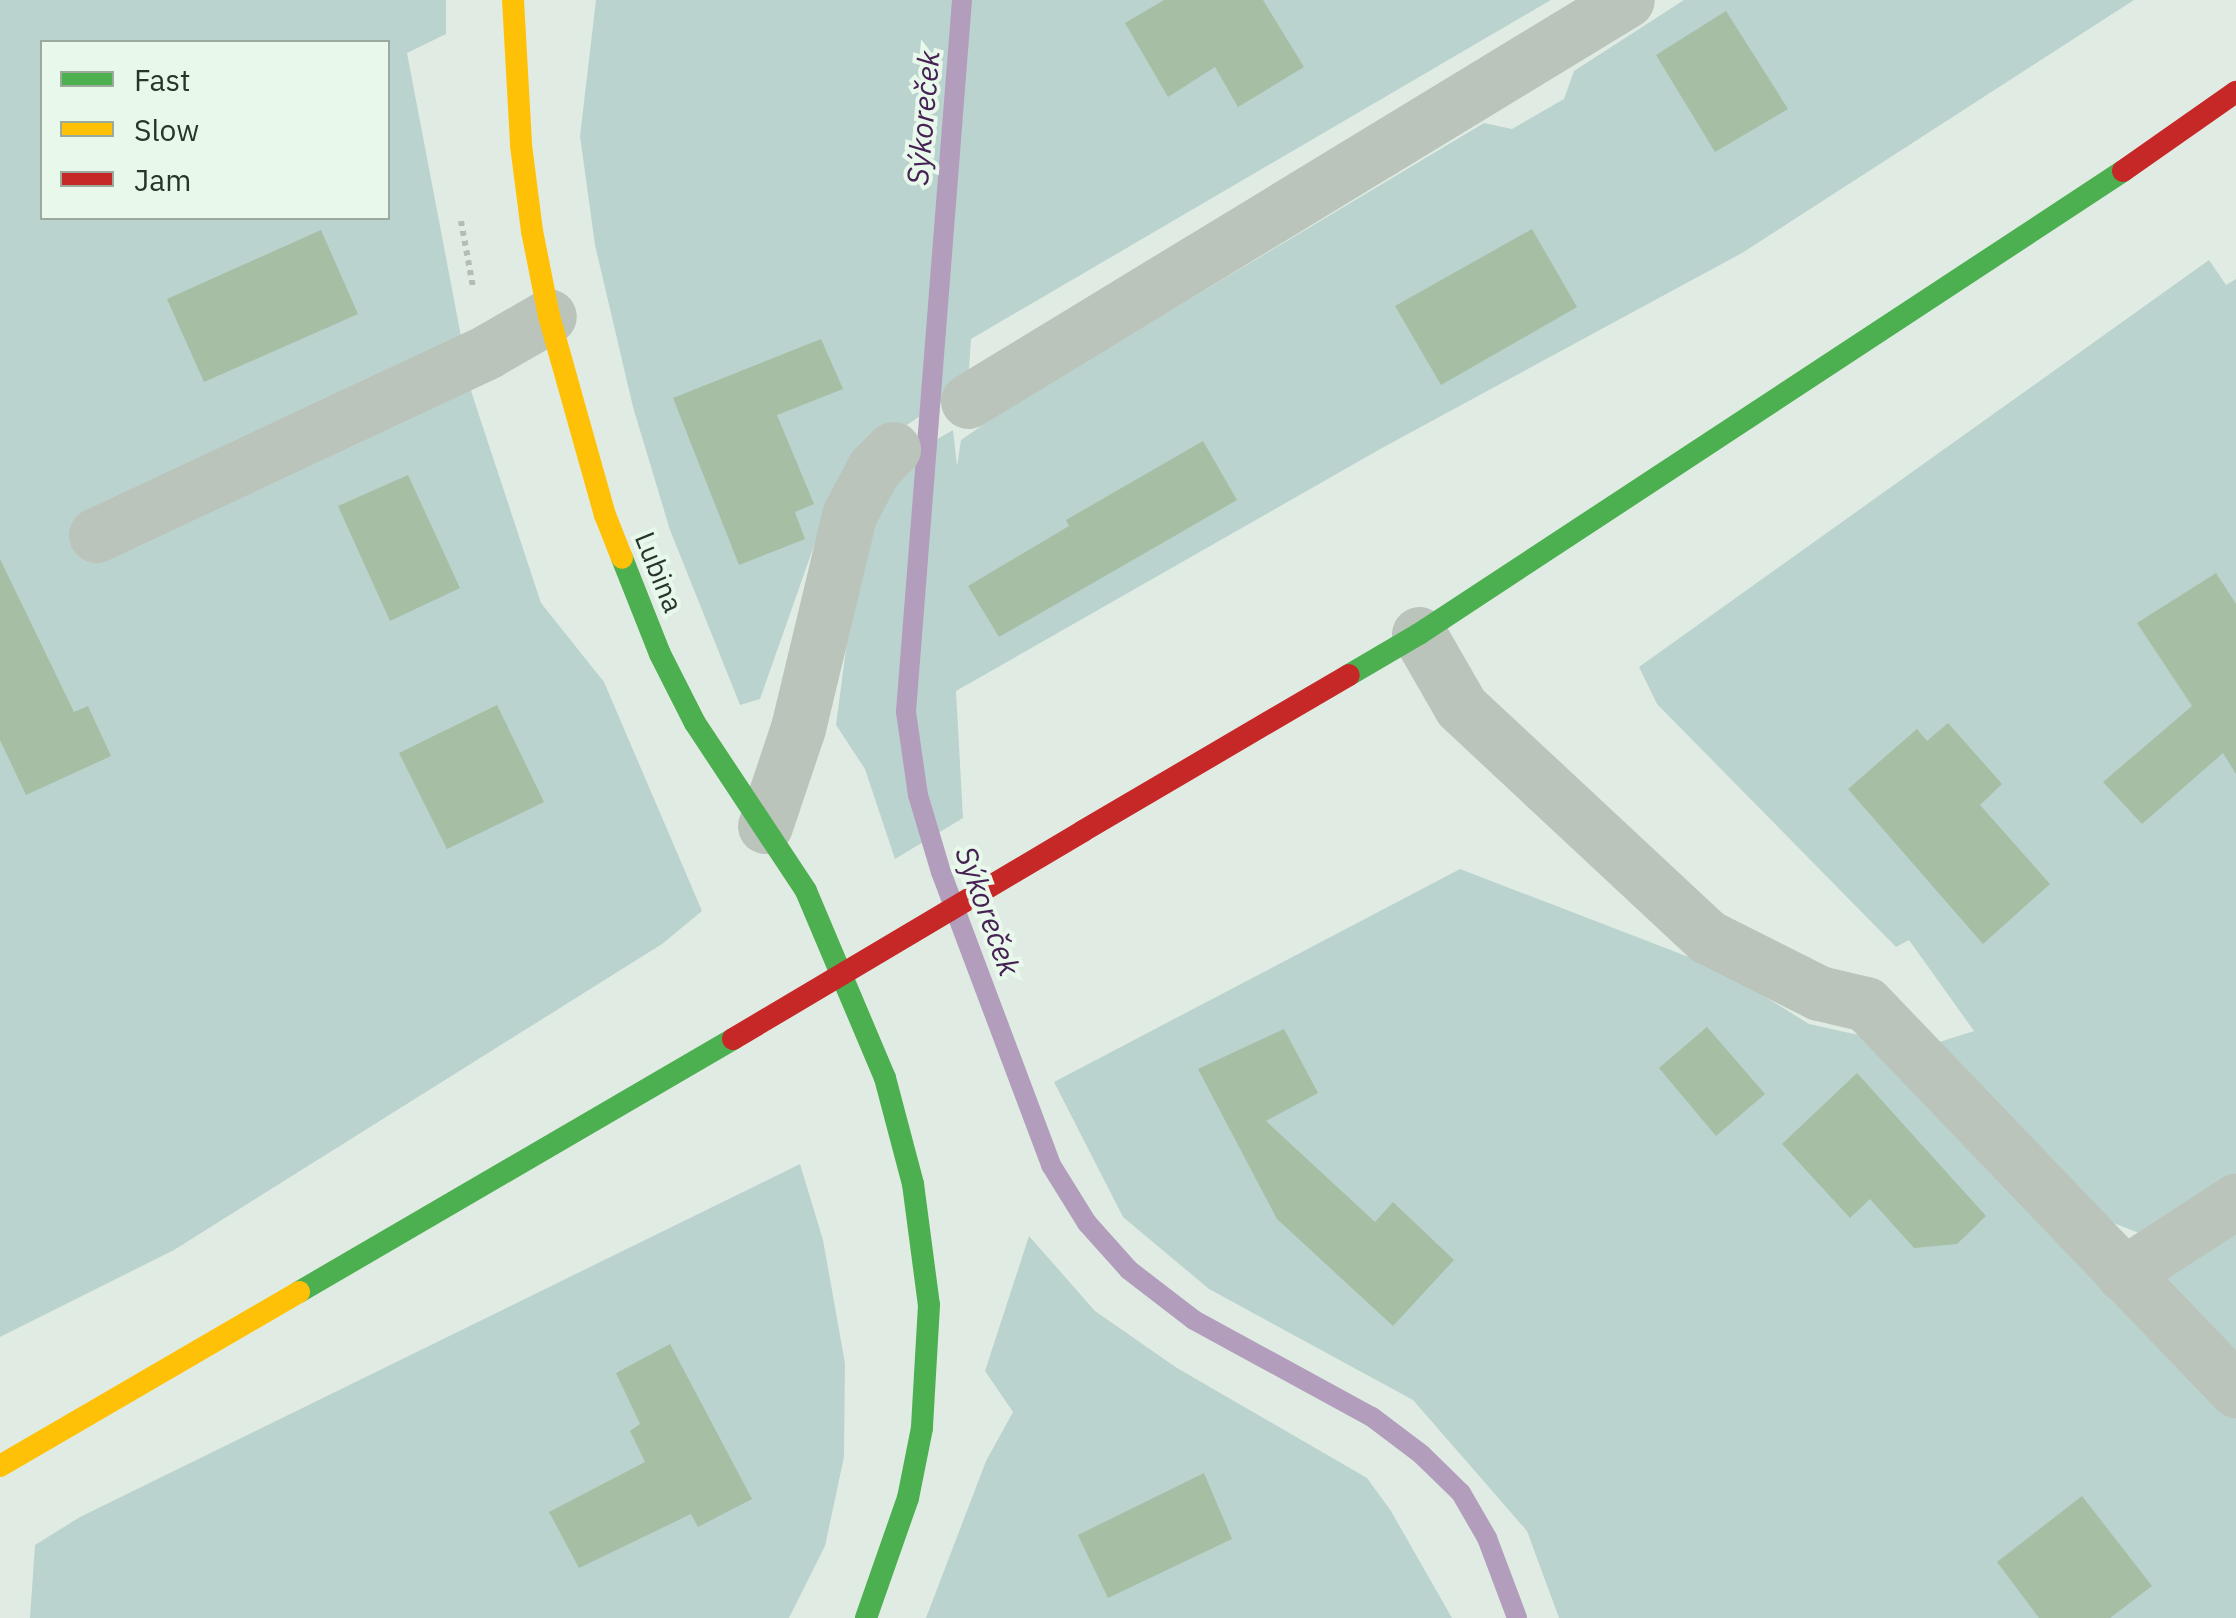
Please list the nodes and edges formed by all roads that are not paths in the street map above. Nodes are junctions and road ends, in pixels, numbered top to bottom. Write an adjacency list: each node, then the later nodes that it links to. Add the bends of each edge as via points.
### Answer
1 (513, 0): 4 (main road, Lubina, via 521,145)
2 (1627, 0): 5 (street)
3 (2236, 92): 8 (main road, via 2017,244)
4 (549, 316): 7 (street); 9 (main road, Lubina, via 625,574 695,723)
5 (968, 401)
6 (893, 449): 9 (street, via 874,468 849,515 798,728)
7 (96, 535)
8 (1419, 634): 11 (street, via 1461,707 1708,938 1819,993 1866,1004); 13 (main road, bridge)
9 (765, 826): 14 (main road, Lubina, via 806,891 885,1078 923,1244 929,1305 922,1428 908,1498)
10 (2236, 1200): 11 (street)
11 (2123, 1274): 12 (street)
12 (2236, 1390)
13 (0, 1466)
14 (866, 1618)

